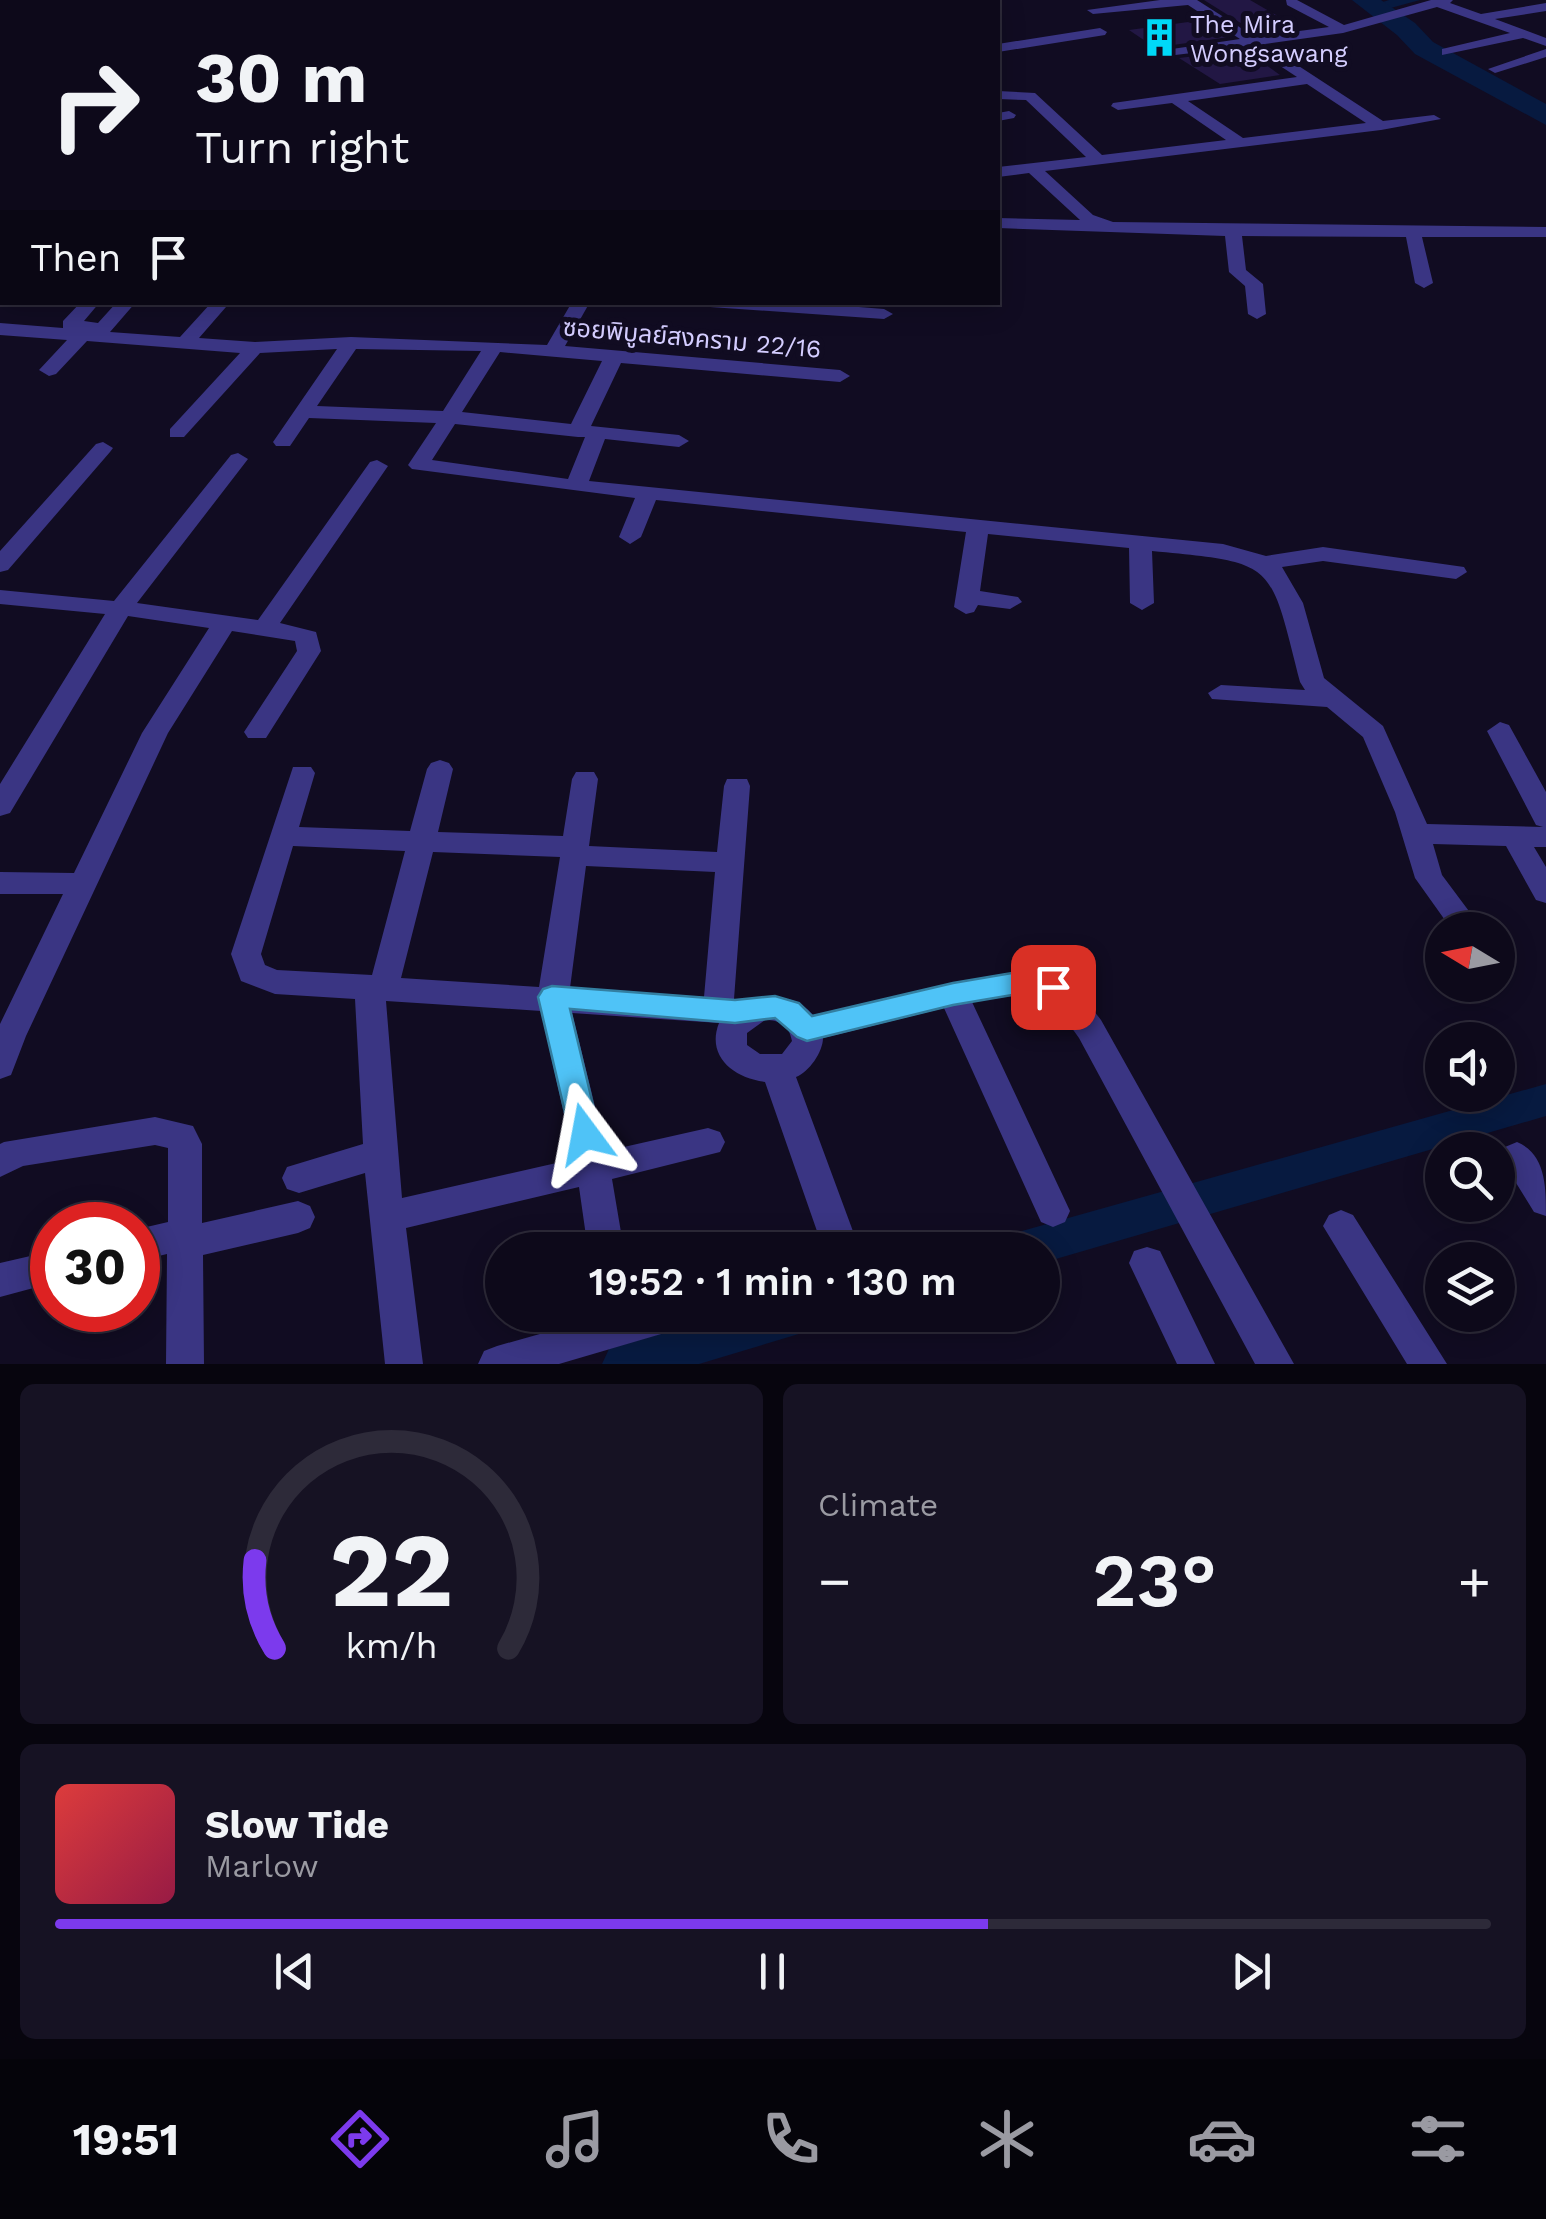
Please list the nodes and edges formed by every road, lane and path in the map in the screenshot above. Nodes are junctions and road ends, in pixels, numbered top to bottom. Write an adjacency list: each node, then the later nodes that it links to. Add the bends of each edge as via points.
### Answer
1 (1477, 0): 5 (street)
2 (1491, 0): 7 (street)
3 (1291, 2): 10 (street)
4 (1546, 2): 7 (street)
5 (1446, 3): 8 (street); 10 (street)
6 (1093, 10): 13 (street, via 1187,0)
7 (1521, 11): 8 (street); 9 (street)
8 (1479, 18): 12 (street)
9 (1546, 20)
10 (1343, 28): 13 (street)
11 (1100, 32): 15 (street)
12 (1524, 34): 14 (street); 17 (street)
13 (1253, 41): 16 (street); 20 (street)
14 (1546, 42)
15 (1000, 48)
16 (1172, 52)
17 (1447, 52)
18 (1546, 54): 19 (street)
19 (1495, 69)
20 (1312, 78): 22 (street); 25 (street)
21 (1000, 95): 27 (street, via 1030,96)
22 (1176, 98): 23 (street); 26 (street)
23 (1118, 106)
24 (1434, 119): 25 (street)
25 (1381, 126): 26 (street)
26 (1242, 144): 27 (street)
27 (1101, 162): 28 (street)
28 (1034, 170): 29 (street); 31 (street, via 1087,218)
29 (1000, 172)
30 (1000, 223): 31 (street)
31 (1112, 227): 32 (street)
32 (1233, 231): 33 (street); 43 (street, via 1238,273 1254,284)
33 (1413, 232): 34 (street); 35 (street)
34 (1546, 232)
35 (1424, 283)
36 (88, 305): 45 (street, via 70,324)
37 (124, 305): 45 (street)
38 (579, 305): 50 (street)
39 (795, 305): 40 (street)
40 (823, 306): 42 (street)
41 (217, 307): 46 (street)
42 (884, 314)
43 (1257, 314)
44 (0, 329): 45 (street, ซอยพิบูลย์สงคราม 22/16)
45 (93, 334): 46 (street, ซอยพิบูลย์สงคราม 22/16); 52 (street)
46 (185, 342): 49 (street, ซอยพิบูลย์สงคราม 22/16)
47 (351, 343): 48 (street, ซอยพิบูลย์สงคราม 22/16); 49 (street, ซอยพิบูลย์สงคราม 22/16); 54 (street)
48 (494, 346): 50 (street, ซอยพิบูลย์สงคราม 22/16); 55 (street)
49 (255, 348): 56 (street)
50 (553, 351): 51 (street, ซอยพิบูลย์สงคราม 22/16)
51 (614, 357): 53 (street, ซอยพิบูลย์สงคราม 22/16); 57 (street)
52 (49, 370)
53 (840, 376)
54 (304, 412): 55 (street); 58 (street)
55 (450, 417): 57 (street); 63 (street, via 418,465)
56 (178, 432)
57 (587, 432): 59 (street); 63 (street)
58 (283, 442)
59 (680, 442)
60 (104, 448): 69 (street)
61 (238, 459): 74 (street)
62 (377, 466): 76 (street)
63 (576, 486): 64 (street)
64 (648, 493): 65 (street); 66 (street)
65 (978, 526): 67 (street); 72 (street, via 967,602)
66 (630, 537)
67 (1140, 542): 68 (street); 73 (street)
68 (1265, 563): 70 (street, via 1322,554); 78 (street, via 1291,604 1312,682)
69 (0, 565)
70 (1456, 572)
71 (0, 598): 74 (street)
72 (1010, 602)
73 (1142, 602)
74 (122, 608): 75 (street); 85 (street)
75 (225, 622): 76 (street); 95 (street, via 156,733)
76 (264, 628): 80 (street, via 300,633 309,650)
77 (1221, 693): 78 (street)
78 (1328, 698): 87 (street, via 1374,732)
79 (1500, 731): 86 (street)
80 (257, 732)
81 (440, 769): 91 (street)
82 (302, 773): 88 (street)
83 (585, 779): 92 (street)
84 (737, 786): 93 (street)
85 (0, 806)
86 (1546, 818)
87 (1416, 834): 90 (street); 97 (street, via 1429,878)
88 (282, 836): 91 (street); 98 (street, via 246,954 252,973 275,982)
89 (1546, 837): 90 (street)
90 (1515, 838): 96 (street)
91 (422, 841): 92 (street); 98 (street)
92 (574, 851): 93 (street); 100 (street)
93 (732, 863): 101 (street)
94 (0, 882): 95 (street)
95 (82, 884): 103 (street)
96 (1546, 892)
97 (1454, 912)
98 (377, 986): 100 (street); 106 (street)
99 (953, 994): 102 (street); 112 (street); 128 (street, via 1030,981 1068,998)
100 (552, 997): 101 (street); 109 (street)
101 (732, 1011): 102 (street, via 789,1010); 104 (street, via 730,1045 736,1056 746,1066)
102 (807, 1029): 104 (street, via 803,1055)
103 (3, 1046)
104 (777, 1070): 117 (street)
105 (708, 1142): 109 (street)
106 (380, 1154): 110 (street); 114 (street)
107 (1518, 1158): 111 (street)
108 (0, 1162): 118 (street, via 16,1152 175,1132 186,1144)
109 (593, 1168): 114 (street); 116 (street)
110 (299, 1178)
111 (1546, 1201)
112 (1052, 1211)
113 (298, 1217): 118 (street)
114 (388, 1217): 125 (street)
115 (1341, 1226): 129 (street)
116 (603, 1232)
117 (835, 1232)
118 (183, 1239): 119 (street); 124 (street)
119 (160, 1242)
120 (1147, 1263): 127 (street)
121 (30, 1272): 122 (street)
122 (0, 1280)
123 (589, 1332): 126 (street)
124 (185, 1364)
125 (404, 1364)
126 (497, 1364)
127 (1196, 1364)
128 (1275, 1364)
129 (1428, 1364)

